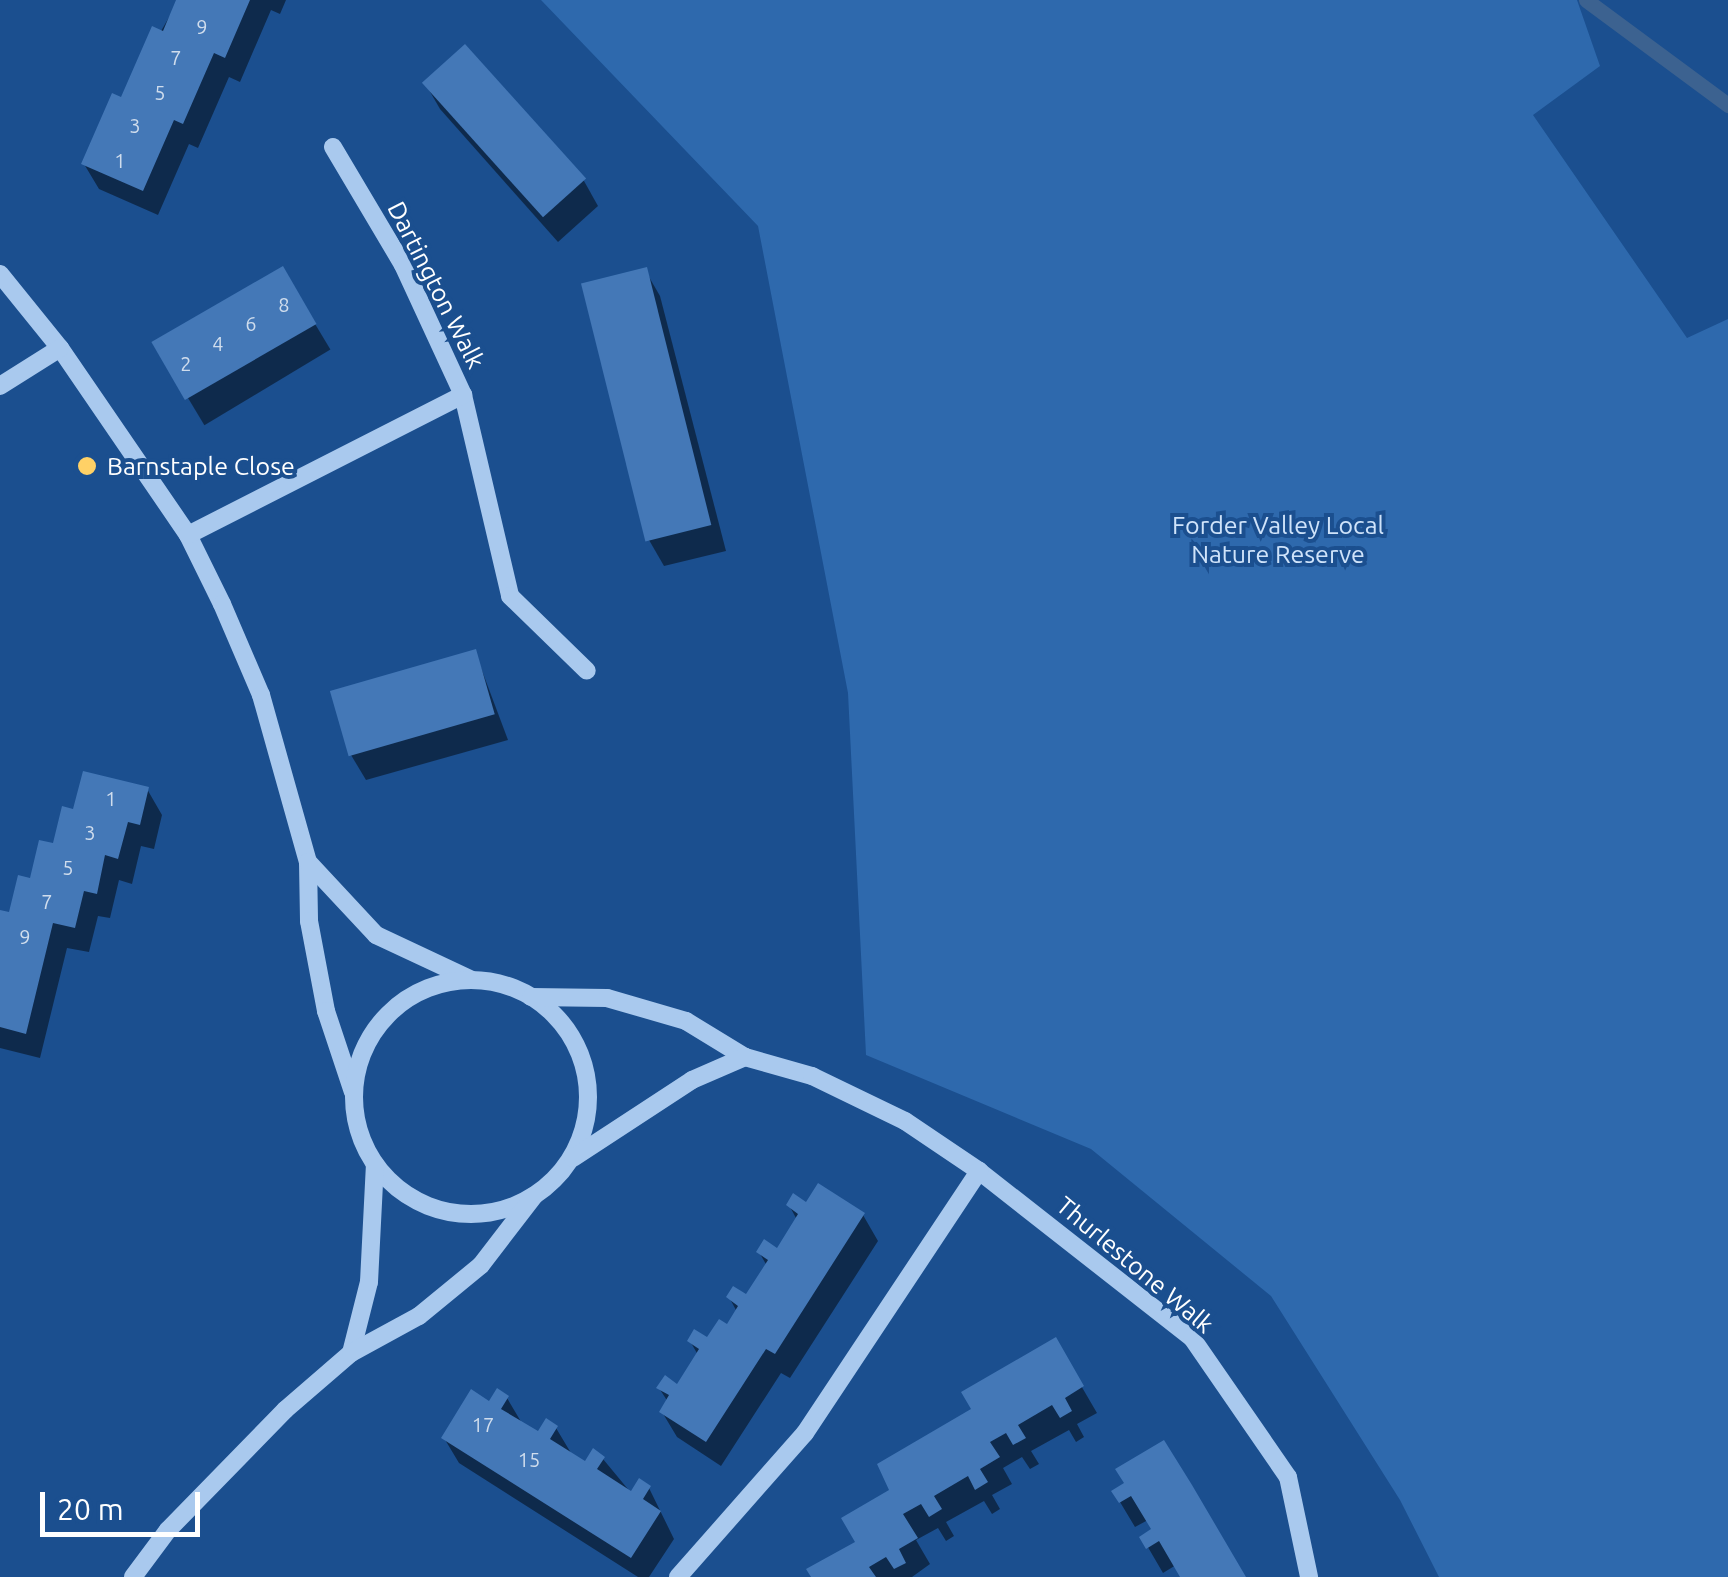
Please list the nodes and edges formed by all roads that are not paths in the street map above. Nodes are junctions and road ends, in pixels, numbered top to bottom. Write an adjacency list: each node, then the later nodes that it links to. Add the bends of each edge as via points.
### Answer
1 (332, 147): 5 (street, Dartington Walk, via 404,265)
2 (0, 274): 3 (street)
3 (60, 348): 4 (street); 6 (street)
4 (0, 386)
5 (463, 395): 6 (street, Dartington Walk); 7 (street, Dartington Walk, via 510,596)
6 (188, 535): 8 (street, via 261,694)
7 (587, 672)
8 (308, 862): 9 (street, via 376,935); 12 (street, via 309,920 326,1011)
9 (471, 979): 10 (street); 12 (street, via 421,991 390,1013 367,1043)
10 (532, 997): 11 (street, Thurlestone Walk, via 608,998 686,1022); 13 (street, via 566,1028 585,1070 587,1116)
11 (745, 1057): 13 (street, via 692,1080); 15 (street, Thurlestone Walk, via 812,1076 905,1121)
12 (353, 1092): 14 (street, via 362,1142)
13 (570, 1160): 16 (street)
14 (375, 1164): 16 (street, via 413,1198 448,1211 487,1213); 17 (street, via 369,1282)
15 (979, 1171): 19 (street, via 805,1433); 20 (street, Thurlestone Walk, via 1192,1338 1288,1477)
16 (534, 1195): 17 (street, via 481,1265 418,1316)
17 (351, 1353): 18 (street, via 168,1530)
18 (133, 1577)
19 (678, 1577)
20 (1309, 1577)

